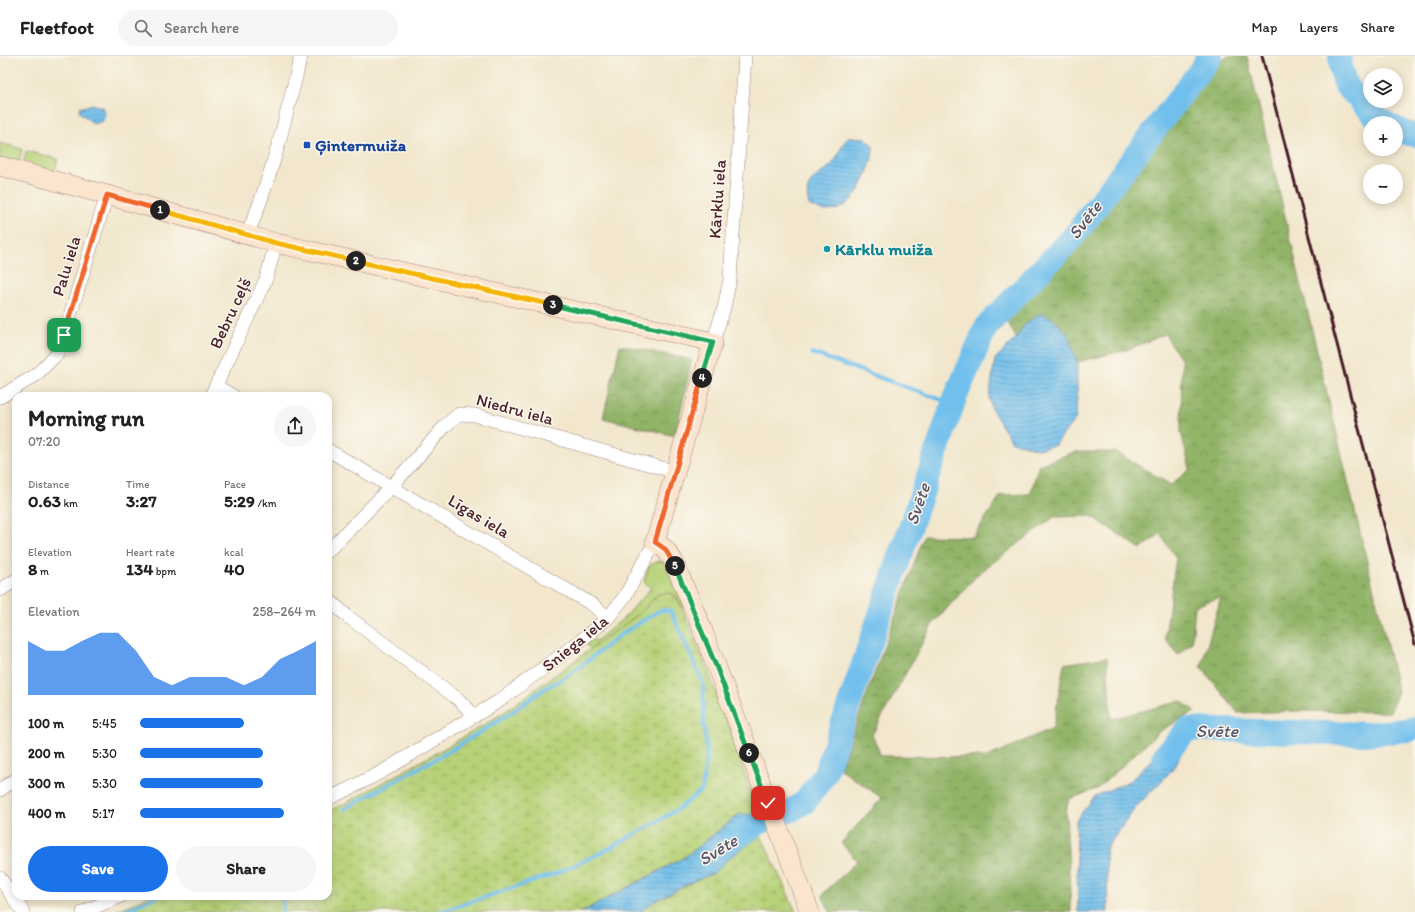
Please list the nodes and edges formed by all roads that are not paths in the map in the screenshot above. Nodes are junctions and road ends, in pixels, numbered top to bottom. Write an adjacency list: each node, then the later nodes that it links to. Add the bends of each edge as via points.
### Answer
1 (301, 56): 5 (street, via 280,138)
2 (745, 56): 7 (street, Kārklu iela, via 730,279)
3 (0, 166): 4 (street)
4 (107, 195): 5 (street); 8 (street, Palu iela, via 57,354 36,375)
5 (247, 235): 6 (street)
6 (276, 243): 7 (street); 9 (street, Bebru ceļš, via 266,279)
7 (713, 342): 11 (street, Sniega iela)
8 (2, 391)
9 (214, 391)
10 (332, 452): 12 (street, Līgas iela)
11 (676, 472): 12 (street, Niedru iela, via 475,415 459,414 445,426); 13 (street, Sniega iela)
12 (392, 486): 14 (street, Niedru iela); 18 (street, Līgas iela, via 593,605)
13 (655, 542): 18 (street, Sniega iela, via 625,596); 29 (street, via 665,549 673,560)
14 (332, 547)
15 (12, 582): 16 (street)
16 (0, 590)
17 (332, 603): 19 (street, via 458,699)
18 (608, 618): 19 (street, Sniega iela, via 499,701)
19 (475, 716): 22 (street, Sniega iela, via 380,773)
20 (12, 782): 21 (street)
21 (0, 790)
22 (332, 797)
23 (0, 878): 24 (street)
24 (12, 896)
25 (15, 900): 27 (street)
26 (112, 900): 28 (street)
27 (23, 912)
28 (83, 912)
29 (810, 912)

